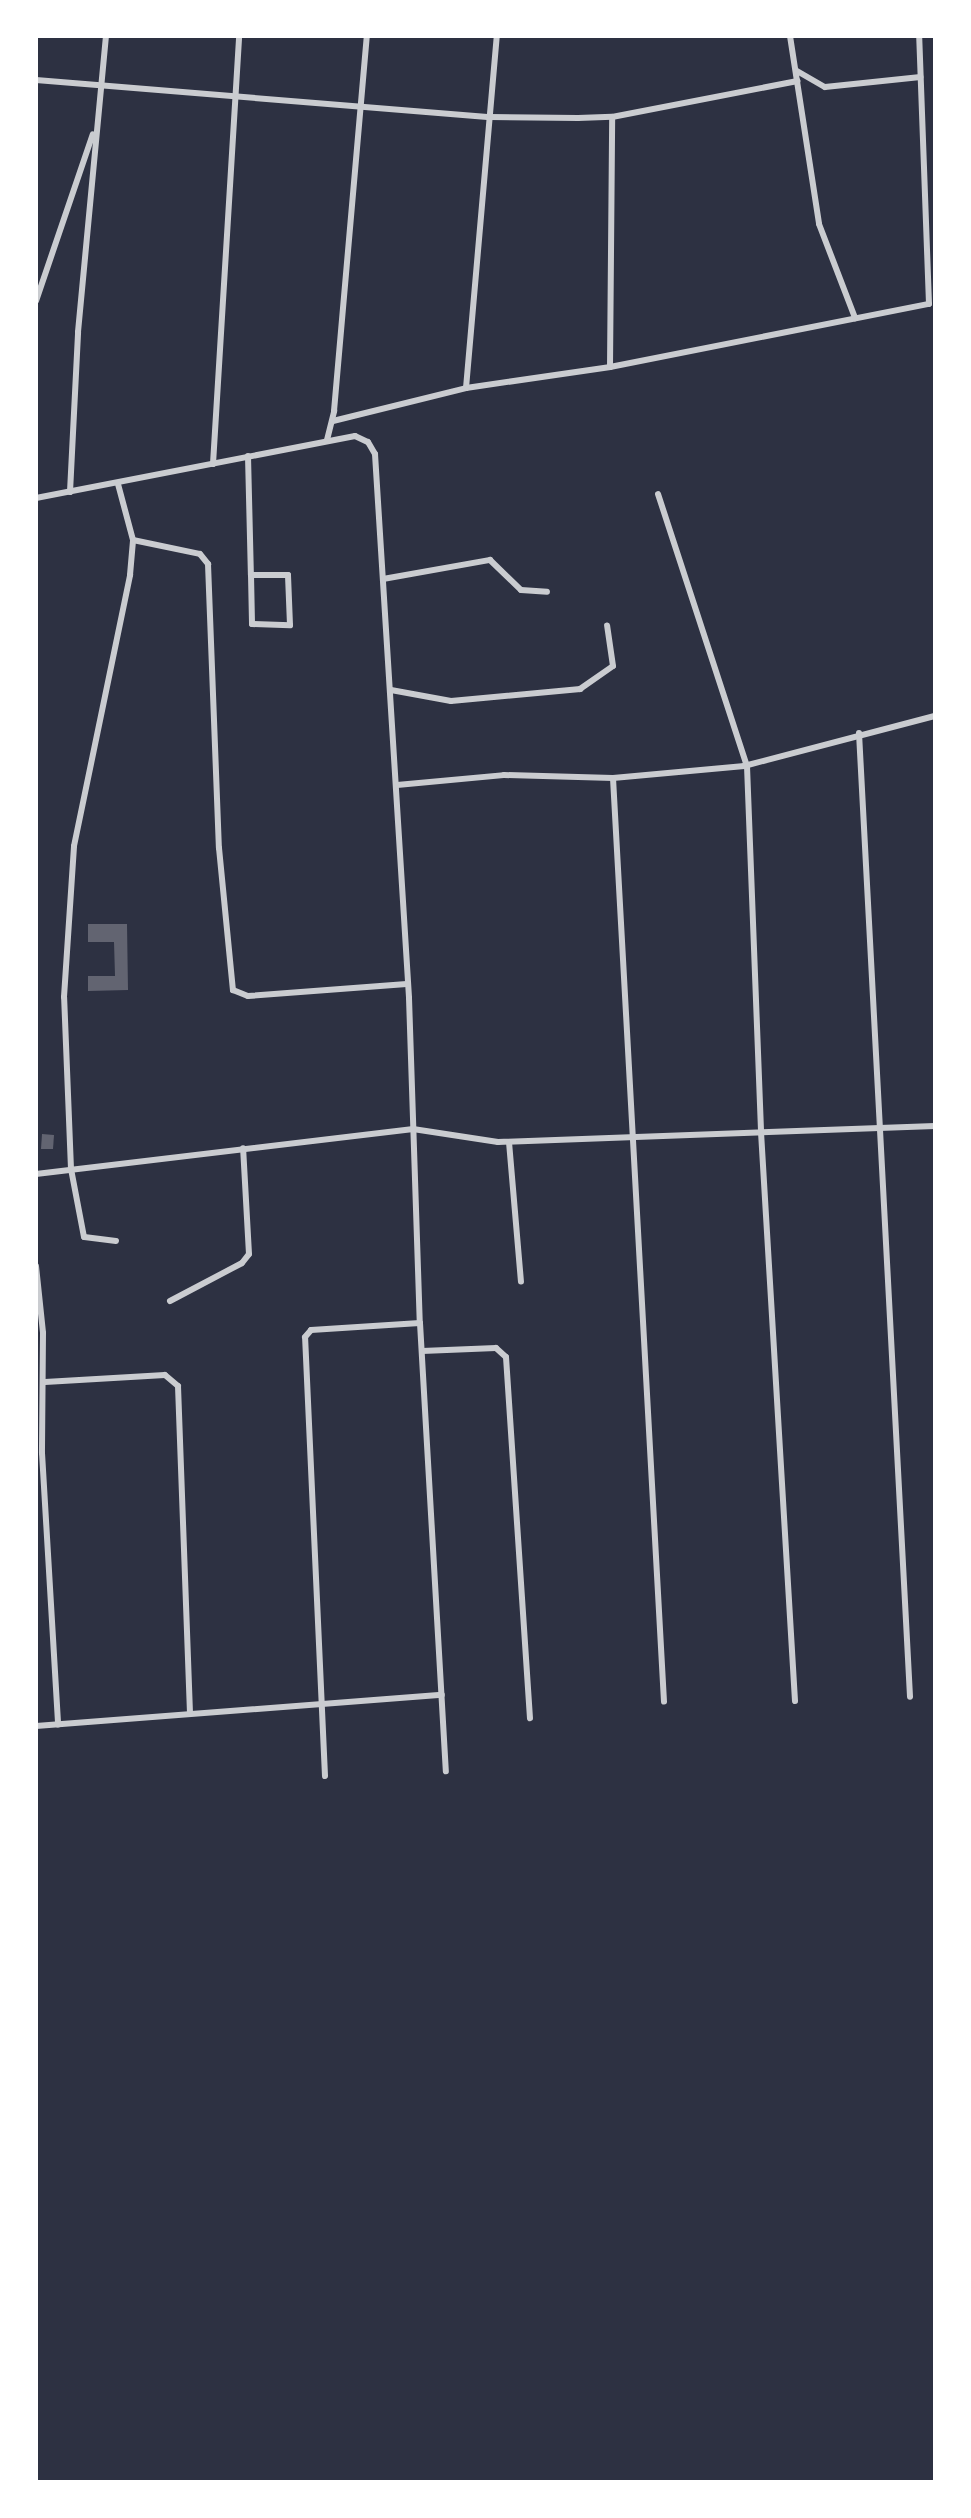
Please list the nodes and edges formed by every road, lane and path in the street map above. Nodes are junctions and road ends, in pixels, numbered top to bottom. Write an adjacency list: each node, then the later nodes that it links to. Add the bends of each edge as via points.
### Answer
1 (106, 36): 11 (street)
2 (239, 36): 12 (street)
3 (367, 36): 13 (street)
4 (497, 36): 14 (street)
5 (790, 36): 7 (street)
6 (919, 36): 8 (street)
7 (797, 71): 8 (street, via 825,87); 10 (street)
8 (920, 77): 18 (street)
9 (36, 80): 11 (street)
10 (798, 81): 15 (street); 19 (street, via 819,224)
11 (100, 85): 12 (street); 16 (street)
12 (235, 95): 13 (street); 25 (street)
13 (362, 105): 14 (street); 22 (street)
14 (490, 117): 15 (street); 21 (street)
15 (612, 117): 20 (street)
16 (97, 123): 17 (street); 27 (street)
17 (36, 301)
18 (932, 304): 19 (street)
19 (855, 318): 20 (street)
20 (610, 367): 21 (street)
21 (466, 388): 22 (street)
22 (333, 421): 23 (street)
23 (327, 440): 24 (street); 32 (street, via 355,436 372,448)
24 (248, 456): 25 (street); 31 (street)
25 (213, 464): 26 (street)
26 (118, 484): 27 (street); 30 (street)
27 (70, 492): 29 (street)
28 (658, 494): 39 (street)
29 (36, 498)
30 (133, 540): 42 (street, via 200,554 208,564 230,985 248,996); 50 (street, via 127,597 74,846 64,997)
31 (251, 575): 31 (street, via 288,575 290,625 252,624)
32 (383, 579): 33 (street, via 490,560 521,590); 35 (street)
33 (547, 592)
34 (607, 625): 35 (street, via 613,666 580,689 451,701)
35 (391, 690): 41 (street)
36 (933, 718): 37 (street); 38 (street)
37 (935, 730)
38 (859, 733): 39 (street); 44 (street)
39 (747, 766): 40 (street); 46 (street)
40 (613, 778): 41 (street, via 504,775); 47 (street)
41 (397, 785): 42 (street)
42 (407, 984): 45 (street)
43 (935, 1126): 44 (street)
44 (879, 1128): 46 (street); 60 (street)
45 (413, 1129): 48 (street); 49 (street); 56 (street)
46 (761, 1132): 47 (street); 61 (street)
47 (633, 1137): 48 (street); 62 (street)
48 (509, 1142): 54 (street)
49 (243, 1148): 50 (street); 55 (street, via 249,1254 242,1263)
50 (71, 1169): 51 (street); 52 (street, via 84,1237)
51 (36, 1174)
52 (116, 1241)
53 (36, 1266): 58 (street)
54 (521, 1281)
55 (170, 1301)
56 (420, 1323): 57 (street); 63 (street, via 311,1330 305,1337)
57 (422, 1351): 59 (street); 65 (street, via 496,1348 506,1357)
58 (45, 1382): 64 (street, via 165,1375 176,1382); 66 (street, via 42,1453)
59 (442, 1695): 63 (street); 68 (street)
60 (910, 1697)
61 (795, 1701)
62 (664, 1702)
63 (323, 1705): 64 (street); 69 (street)
64 (190, 1713): 66 (street)
65 (530, 1718)
66 (58, 1725): 67 (street)
67 (36, 1726)
68 (446, 1771)
69 (325, 1776)

